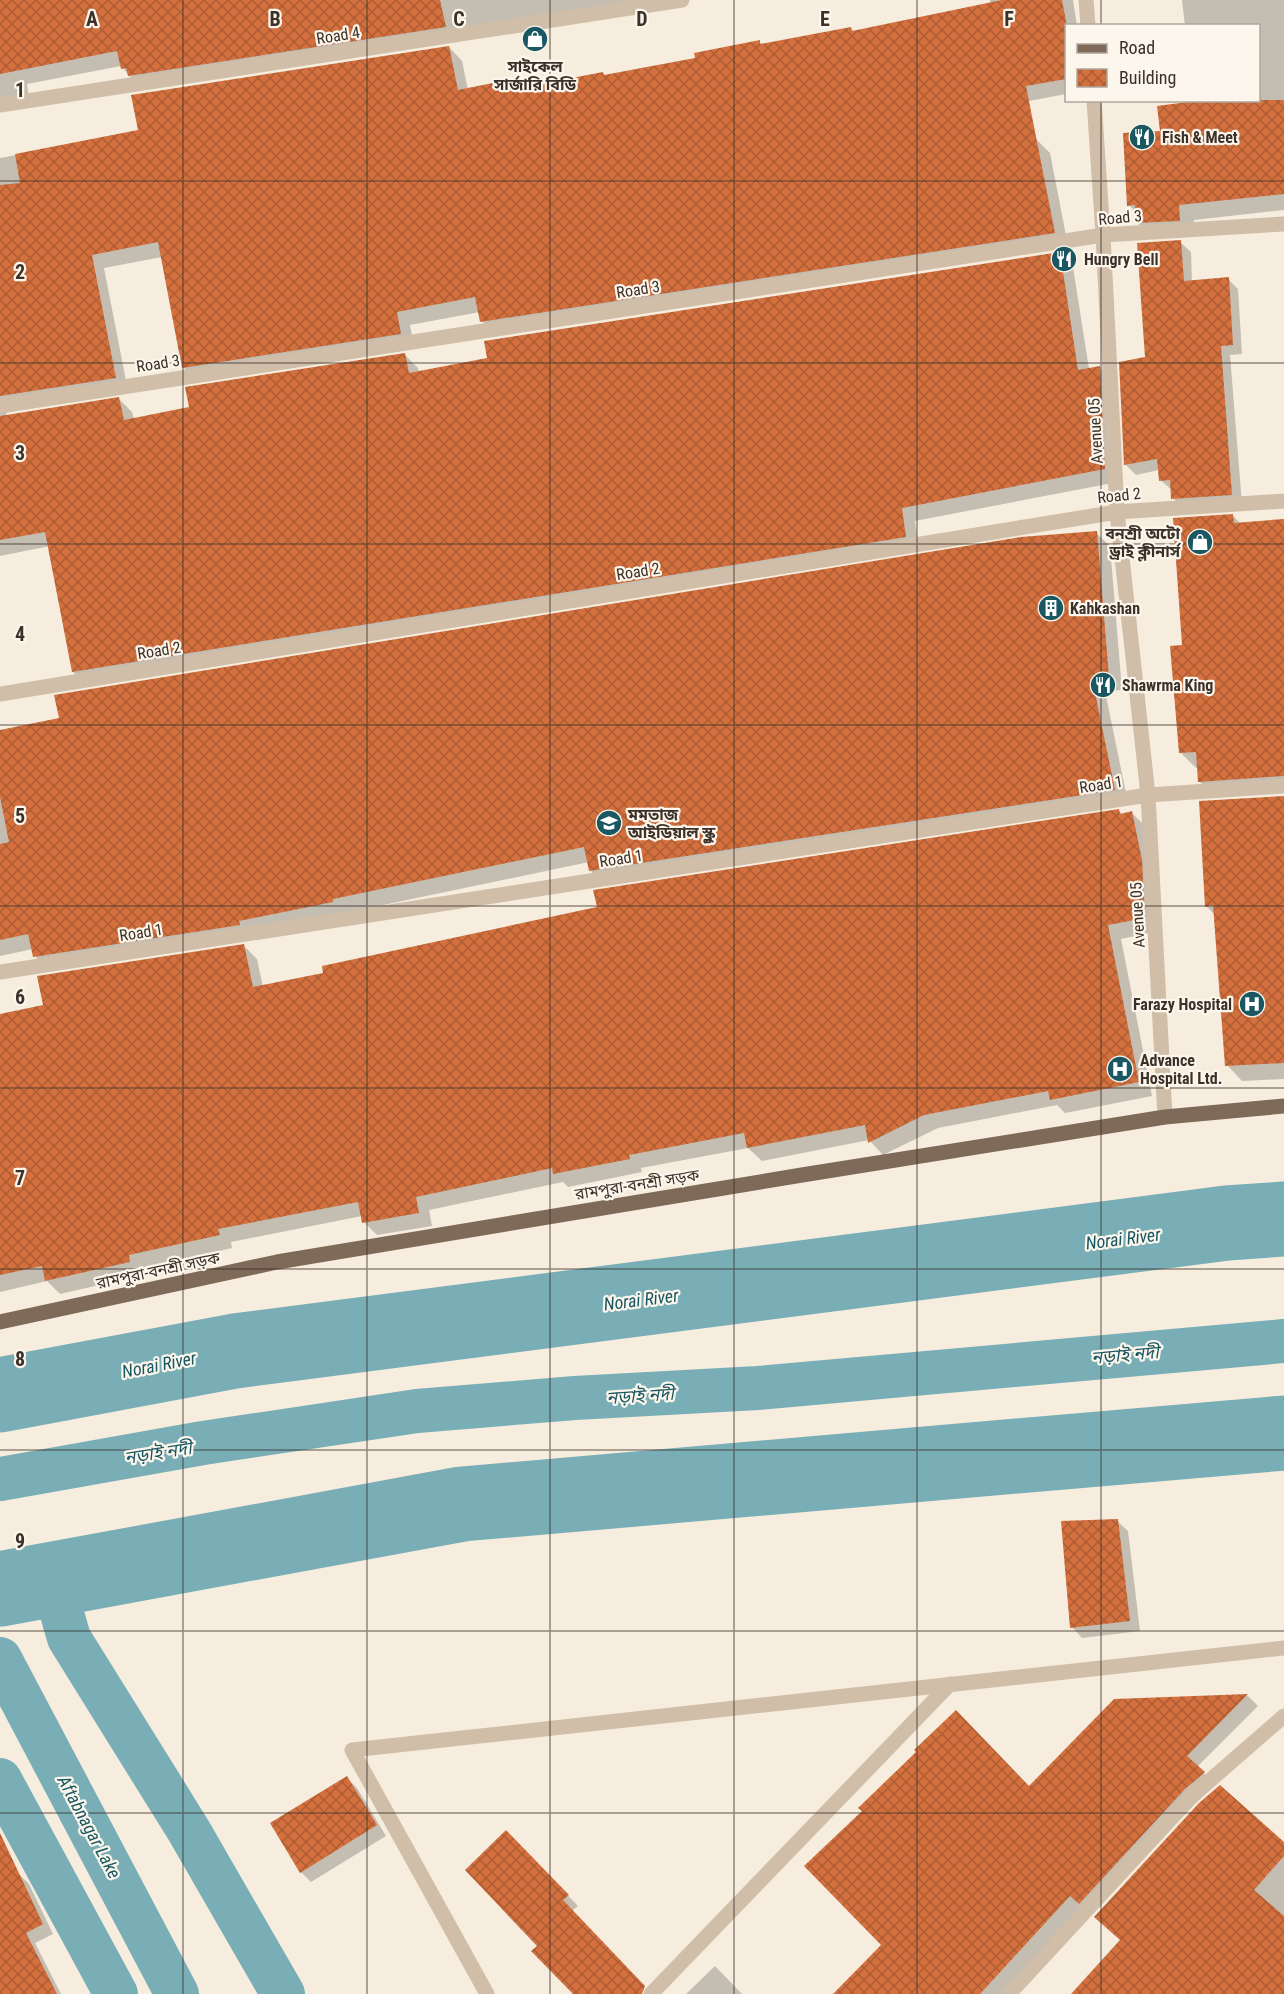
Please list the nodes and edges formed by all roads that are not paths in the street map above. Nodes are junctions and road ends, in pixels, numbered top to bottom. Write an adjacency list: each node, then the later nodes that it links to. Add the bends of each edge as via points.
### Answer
1 (682, 0): 5 (street, Road 4)
2 (1086, 0): 3 (street)
3 (1088, 24)
4 (1094, 102): 7 (street, Avenue 05)
5 (0, 105)
6 (1284, 224): 7 (street, Road 3)
7 (1103, 235): 8 (street, Road 3); 10 (street, Avenue 05)
8 (0, 406)
9 (1284, 501): 10 (street, Road 2)
10 (1117, 512): 11 (street, Road 2); 13 (street, Avenue 05)
11 (0, 694)
12 (1284, 786): 13 (street, Road 1)
13 (1148, 795): 14 (street, Road 1); 16 (street, Avenue 05)
14 (0, 972)
15 (1284, 1106): 16 (main road, রামপুরা-বনশ্রী সড়ক)
16 (1165, 1117): 17 (main road, রামপুরা-বনশ্রী সড়ক, via 277,1262)
17 (0, 1322)
18 (1284, 1648): 19 (street)
19 (950, 1684): 21 (street, via 352,1750); 22 (street)
20 (1284, 1716): 23 (street, via 1191,1796)
21 (487, 1994)
22 (651, 1994)
23 (1009, 1994)

